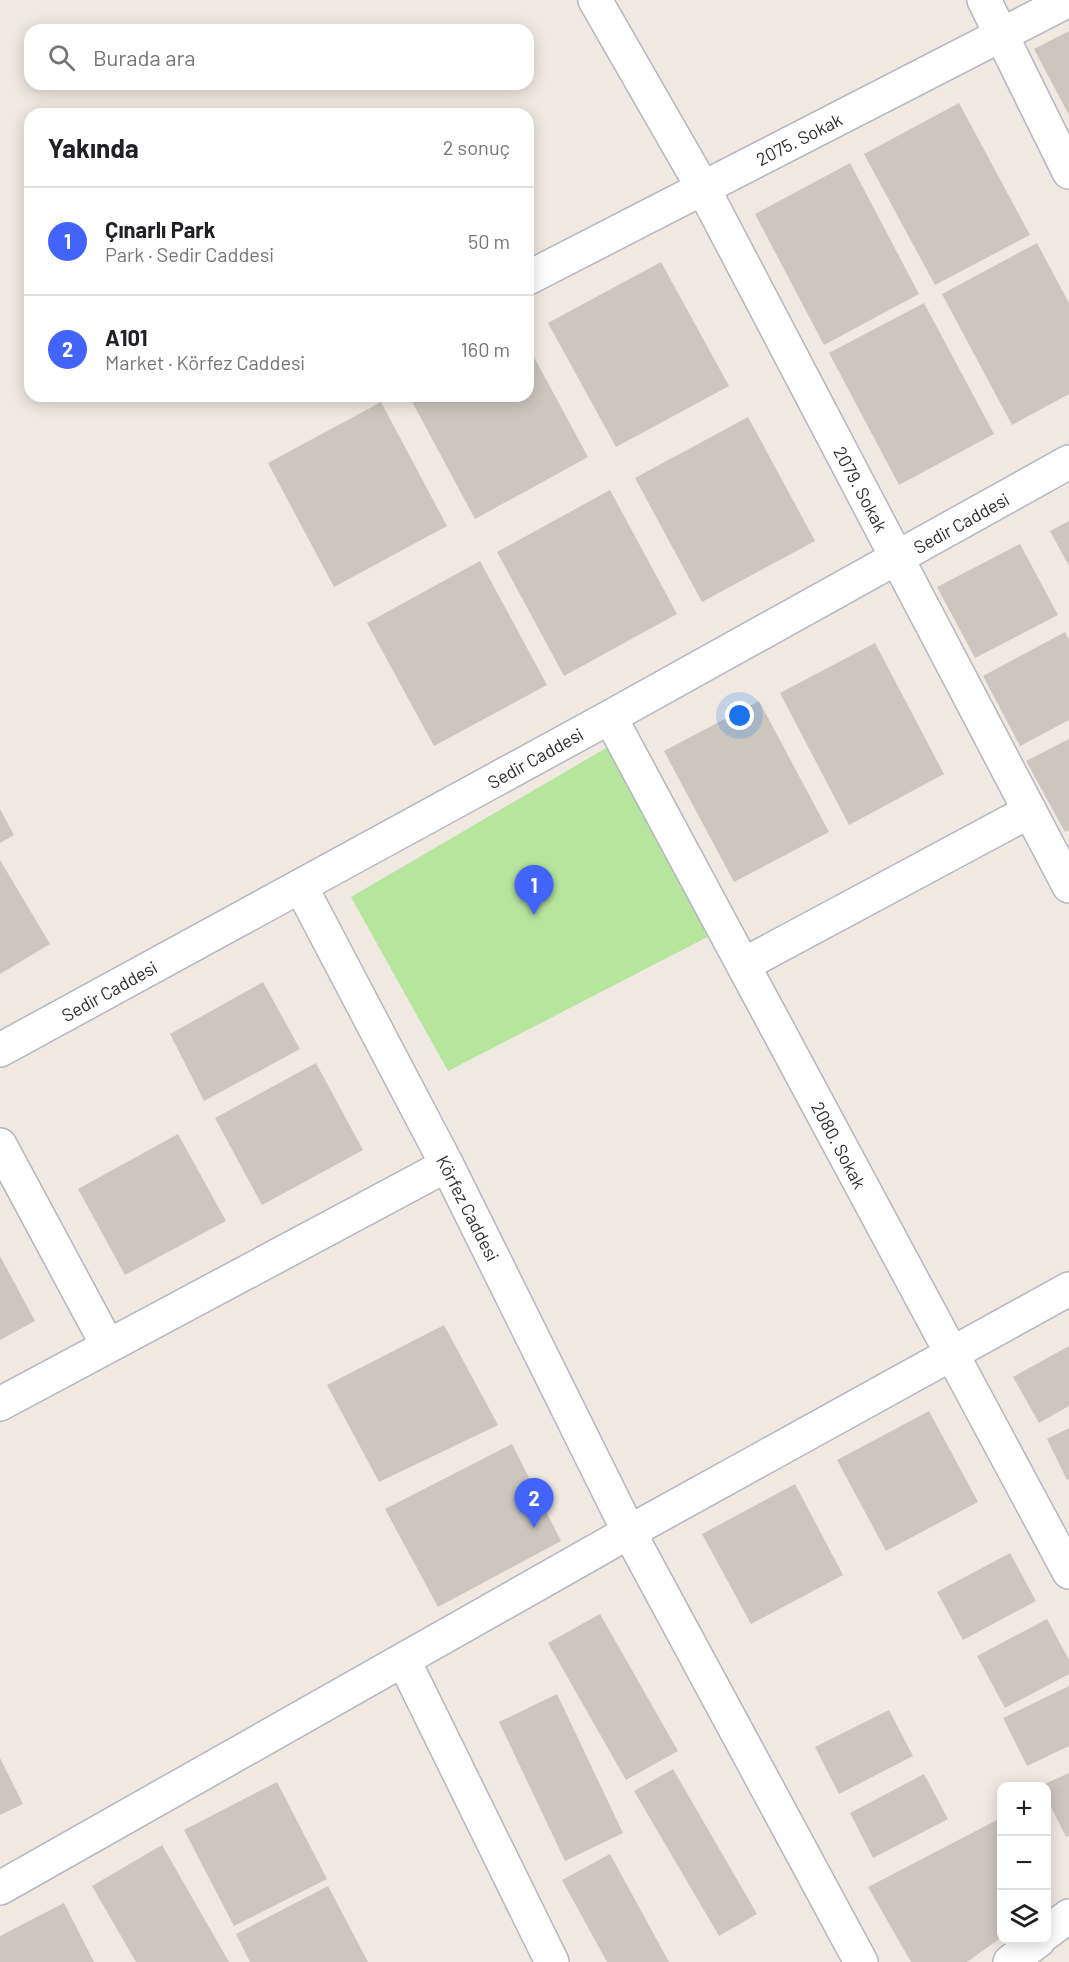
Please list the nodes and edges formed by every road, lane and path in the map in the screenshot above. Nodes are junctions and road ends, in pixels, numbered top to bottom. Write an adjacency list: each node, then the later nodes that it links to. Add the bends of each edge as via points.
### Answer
1 (595, 0): 6 (street, 2079. Sokak)
2 (984, 0): 4 (street)
3 (1069, 0): 4 (street, 2075. Sokak)
4 (1001, 35): 5 (street); 6 (street, 2075. Sokak)
5 (1069, 172)
6 (703, 188): 7 (street, 2075. Sokak); 9 (street, 2079. Sokak)
7 (534, 275)
8 (1069, 462): 9 (street, Sedir Caddesi)
9 (897, 559): 10 (street, Sedir Caddesi); 11 (street, 2079. Sokak)
10 (610, 717): 13 (street, Sedir Caddesi); 14 (street, 2080. Sokak)
11 (1030, 811): 12 (street, 2079. Sokak); 14 (street)
12 (1069, 886)
13 (300, 887): 15 (street, Sedir Caddesi); 17 (street, Körfez Caddesi)
14 (742, 964): 20 (street, 2080. Sokak)
15 (0, 1050)
16 (0, 1145): 19 (street)
17 (447, 1165): 19 (street); 22 (street, Körfez Caddesi)
18 (1069, 1289): 20 (street)
19 (108, 1346): 21 (street)
20 (952, 1355): 22 (street); 23 (street, 2080. Sokak)
21 (0, 1404)
22 (629, 1532): 24 (street); 30 (street, Körfez Caddesi)
23 (1069, 1572)
24 (404, 1661): 25 (street); 29 (street)
25 (0, 1888)
26 (1069, 1916): 27 (street)
27 (1051, 1931)
28 (1034, 1944): 31 (street)
29 (552, 1962)
30 (861, 1962)
31 (1010, 1962)

